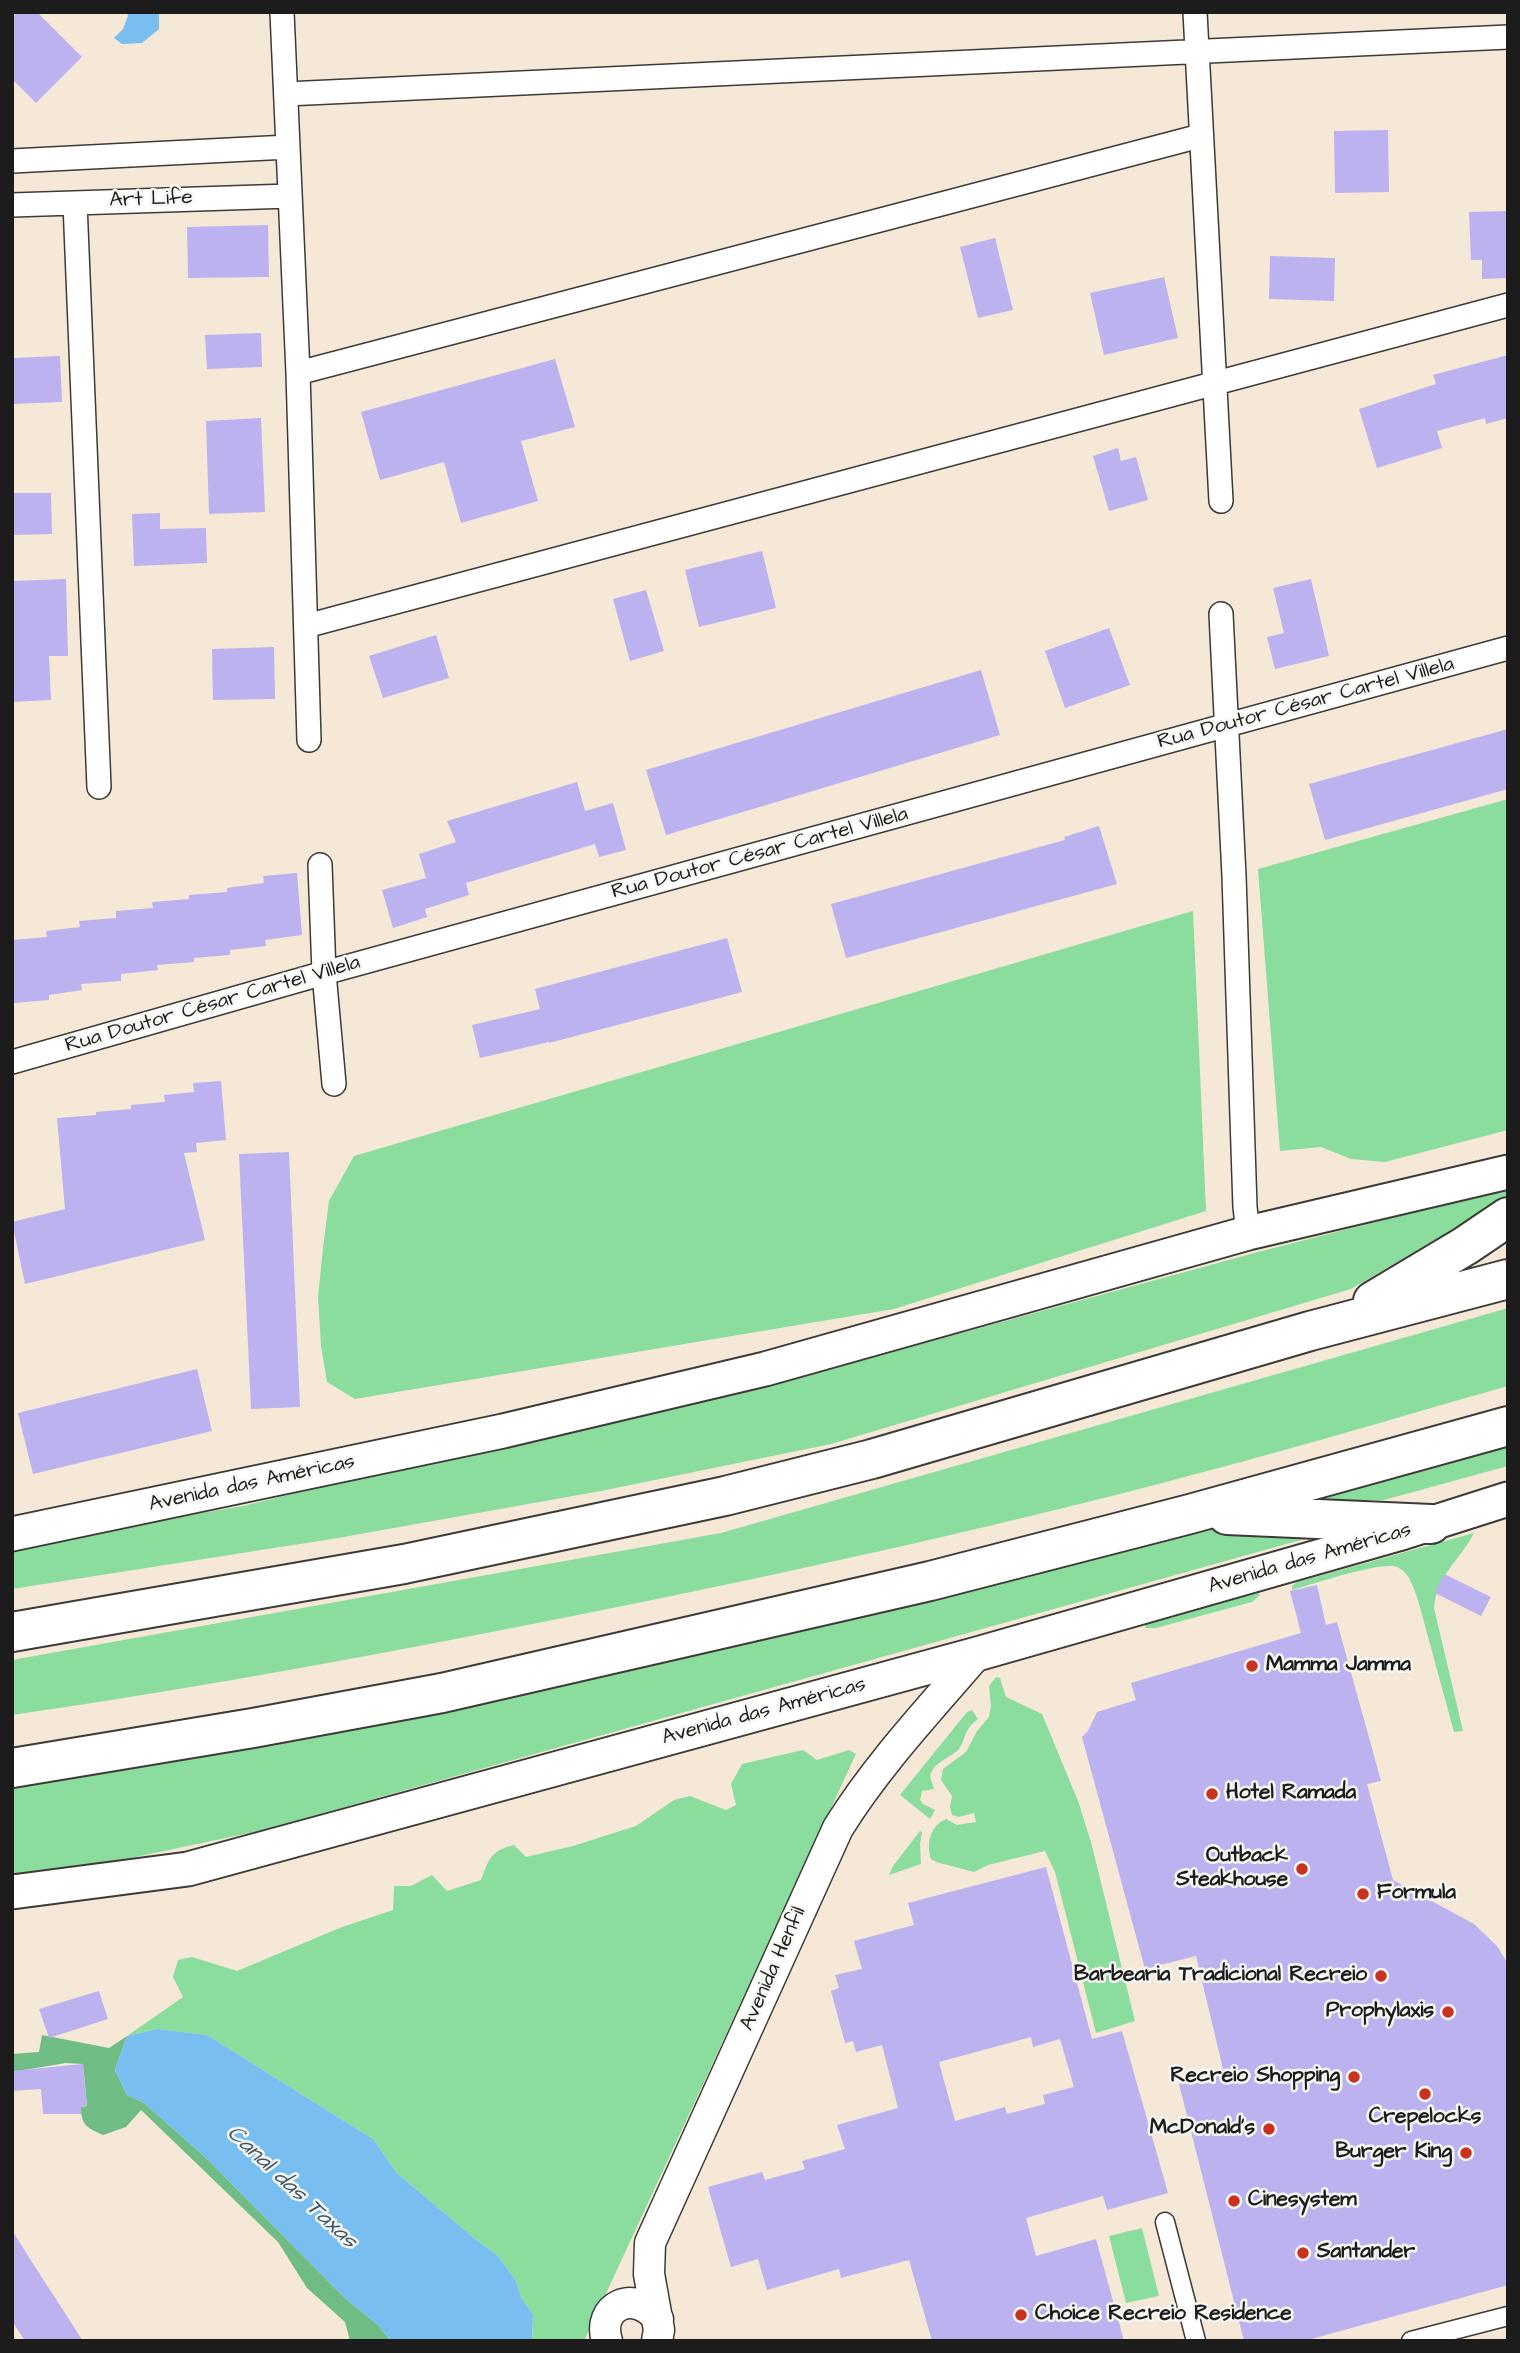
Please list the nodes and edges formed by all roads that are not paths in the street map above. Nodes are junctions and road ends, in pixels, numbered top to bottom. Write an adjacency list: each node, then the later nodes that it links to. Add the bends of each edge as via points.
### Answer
1 (282, 12): 5 (street)
2 (1195, 12): 4 (street)
3 (1508, 37): 4 (street)
4 (1196, 50): 5 (street); 6 (street)
5 (286, 94): 7 (street)
6 (1200, 136): 13 (street); 14 (street)
7 (288, 147): 8 (street); 9 (street)
8 (12, 161)
9 (290, 196): 10 (street, Art Life); 13 (street)
10 (75, 203): 11 (street, Art Life); 21 (street)
11 (12, 205)
12 (1508, 305): 14 (street)
13 (298, 373): 17 (street)
14 (1215, 383): 15 (street); 17 (street)
15 (1221, 501)
16 (1221, 614): 19 (street)
17 (306, 626): 20 (street)
18 (1508, 648): 19 (street, Rua Doutor César Cartel Villela)
19 (1225, 726): 23 (street, Rua Doutor César Cartel Villela); 28 (street)
20 (309, 740)
21 (99, 787)
22 (320, 865): 23 (street)
23 (324, 973): 24 (street, Rua Doutor César Cartel Villela); 25 (street)
24 (12, 1062)
25 (334, 1084)
26 (1508, 1171): 28 (main road, Avenida das Américas)
27 (1508, 1217): 30 (highway, via 1392,1291)
28 (1248, 1233): 35 (main road, Avenida das Américas, via 765,1369 503,1431)
29 (1508, 1279): 30 (highway)
30 (1310, 1331): 36 (highway, via 872,1459 724,1496 404,1564)
31 (1508, 1426): 33 (highway)
32 (1508, 1499): 34 (main road, Avenida das Américas)
33 (1190, 1514): 34 (highway); 38 (highway, via 930,1581 442,1693)
34 (1431, 1524): 37 (main road, Avenida das Américas)
35 (12, 1534)
36 (15, 1631)
37 (978, 1654): 39 (main road, Avenida das Américas, via 188,1869); 42 (street, Avenida Henfil, via 883,1763 838,1828 650,2243 649,2274)
38 (14, 1767)
39 (12, 1892)
40 (1166, 2222): 44 (street)
41 (1508, 2316): 45 (street)
42 (661, 2333): 43 (street, via 650,2309 628,2303 608,2316)
43 (604, 2337)
44 (1196, 2341)
45 (1411, 2341)

